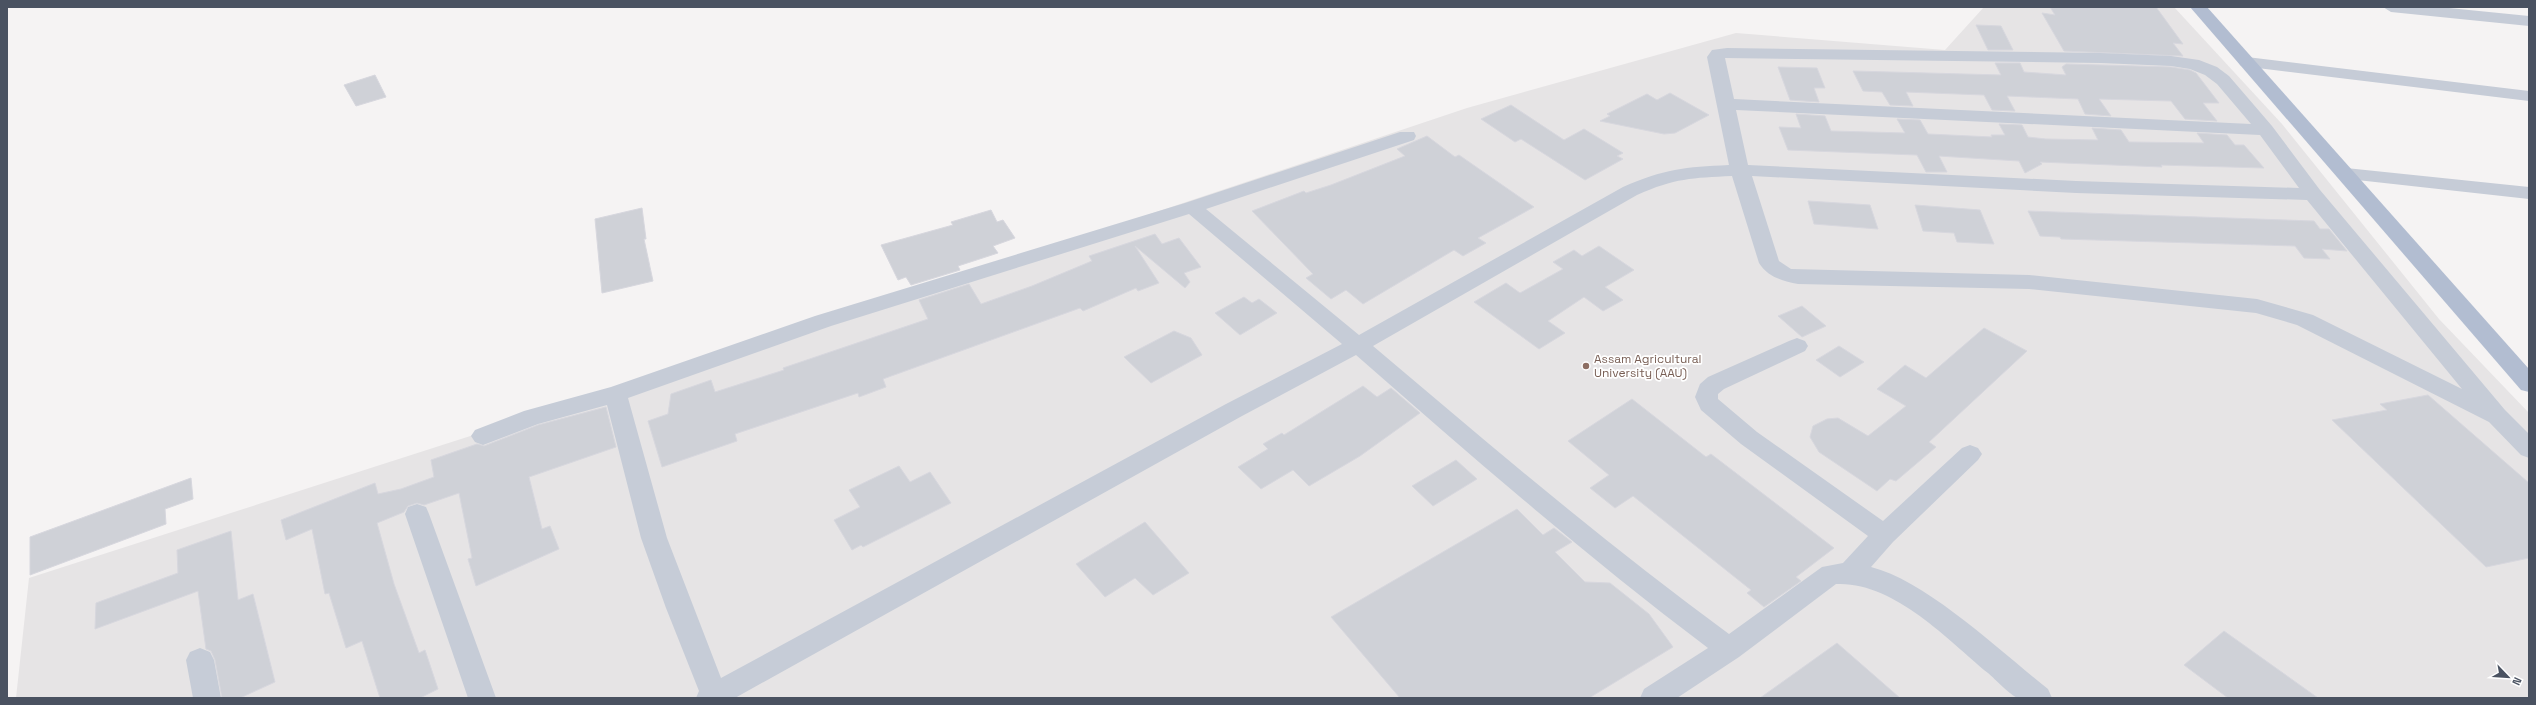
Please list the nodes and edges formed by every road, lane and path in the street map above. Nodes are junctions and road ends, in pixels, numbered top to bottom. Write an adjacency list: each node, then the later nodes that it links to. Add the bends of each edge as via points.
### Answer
1 (2198, 7): 4 (main road)
2 (2391, 7): 3 (street)
3 (2529, 21)
4 (2247, 62): 5 (street); 10 (main road)
5 (2529, 96)
6 (1726, 104): 7 (street); 7 (street, via 1715,61 1718,54 1727,53 2163,61 2193,64 2211,71 2223,80); 9 (street)
7 (2266, 130): 12 (street)
8 (1408, 136): 13 (street)
9 (1740, 170): 12 (street, via 2076,187); 14 (street, via 1680,173 1637,188); 18 (street, via 1769,263 1785,275 2030,282 2257,306 2305,320)
10 (2346, 174): 11 (street); 16 (main road)
11 (2529, 193)
12 (2313, 194): 18 (street)
13 (1192, 207): 14 (street); 17 (street, via 823,321)
14 (1358, 345): 25 (street, via 1538,500 1644,586); 27 (street, via 1234,410)
15 (1797, 346): 23 (street, via 1716,384 1708,390 1706,397 1709,404 1749,438)
16 (2529, 384)
17 (616, 394): 19 (street, via 532,417); 27 (street, via 654,538)
18 (2497, 416): 20 (street)
19 (483, 436)
20 (2529, 449)
21 (1970, 454): 23 (street)
22 (417, 514): 29 (street)
23 (1884, 535): 24 (street)
24 (1850, 573): 25 (street, via 1831,574); 31 (street, via 1873,578 1898,589 1931,611)
25 (1729, 649): 30 (street)
26 (200, 660): 28 (street)
27 (713, 697)
28 (207, 698)
29 (482, 698)
30 (1654, 698)
31 (2038, 698)

